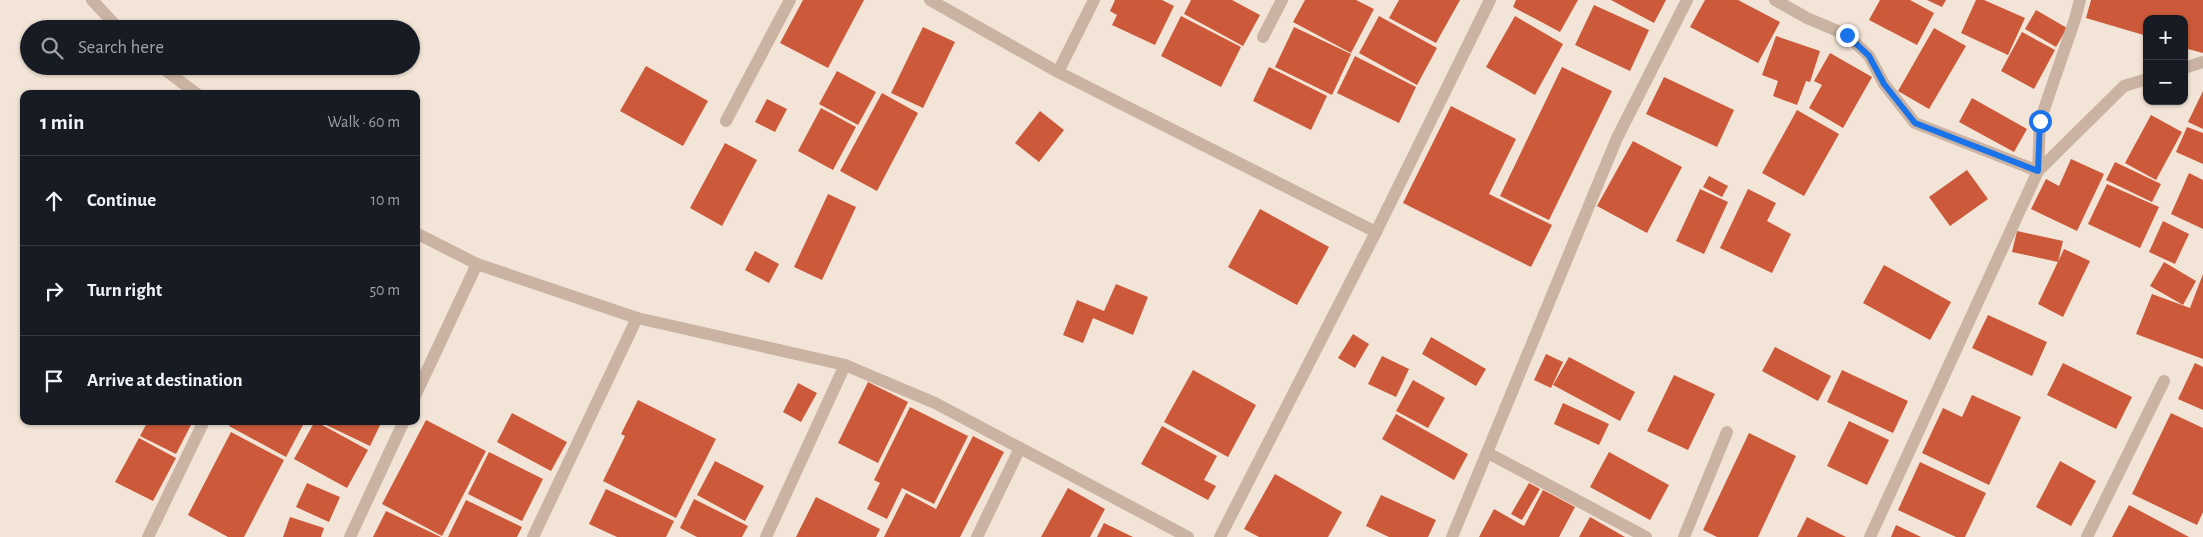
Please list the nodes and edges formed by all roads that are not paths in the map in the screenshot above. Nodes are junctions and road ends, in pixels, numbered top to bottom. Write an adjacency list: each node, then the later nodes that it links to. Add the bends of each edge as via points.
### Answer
1 (92, 0): 10 (street)
2 (790, 0): 18 (street)
3 (930, 0): 14 (street)
4 (1094, 0): 14 (street)
5 (1282, 0): 11 (street)
6 (1490, 0): 20 (street)
7 (1686, 0): 31 (street, via 1617,138)
8 (1775, 0): 19 (street, via 1847,35 1869,56 1884,84 1915,123)
9 (2080, 0): 19 (street, via 2040,121)
10 (111, 20)
11 (1263, 37)
12 (2203, 62): 13 (street)
13 (2188, 67)
14 (1058, 72): 20 (street)
15 (172, 75): 17 (street)
16 (2143, 80): 19 (street, via 2124,86)
17 (192, 90)
18 (726, 121)
19 (2038, 171): 42 (street)
20 (1376, 232): 38 (street)
21 (420, 235): 22 (street)
22 (477, 264): 23 (street); 26 (street)
23 (637, 318): 24 (street); 34 (street)
24 (845, 365): 30 (street, via 936,403); 35 (street)
25 (2164, 381): 43 (street)
26 (420, 385)
27 (202, 425): 32 (street)
28 (402, 425): 33 (street)
29 (1727, 432): 41 (street)
30 (1020, 448): 36 (street); 37 (street)
31 (1488, 453): 39 (street); 40 (street)
32 (148, 537)
33 (350, 537)
34 (533, 537)
35 (766, 537)
36 (977, 537)
37 (1188, 537)
38 (1220, 537)
39 (1452, 537)
40 (1646, 537)
41 (1684, 537)
42 (1870, 537)
43 (2087, 537)

